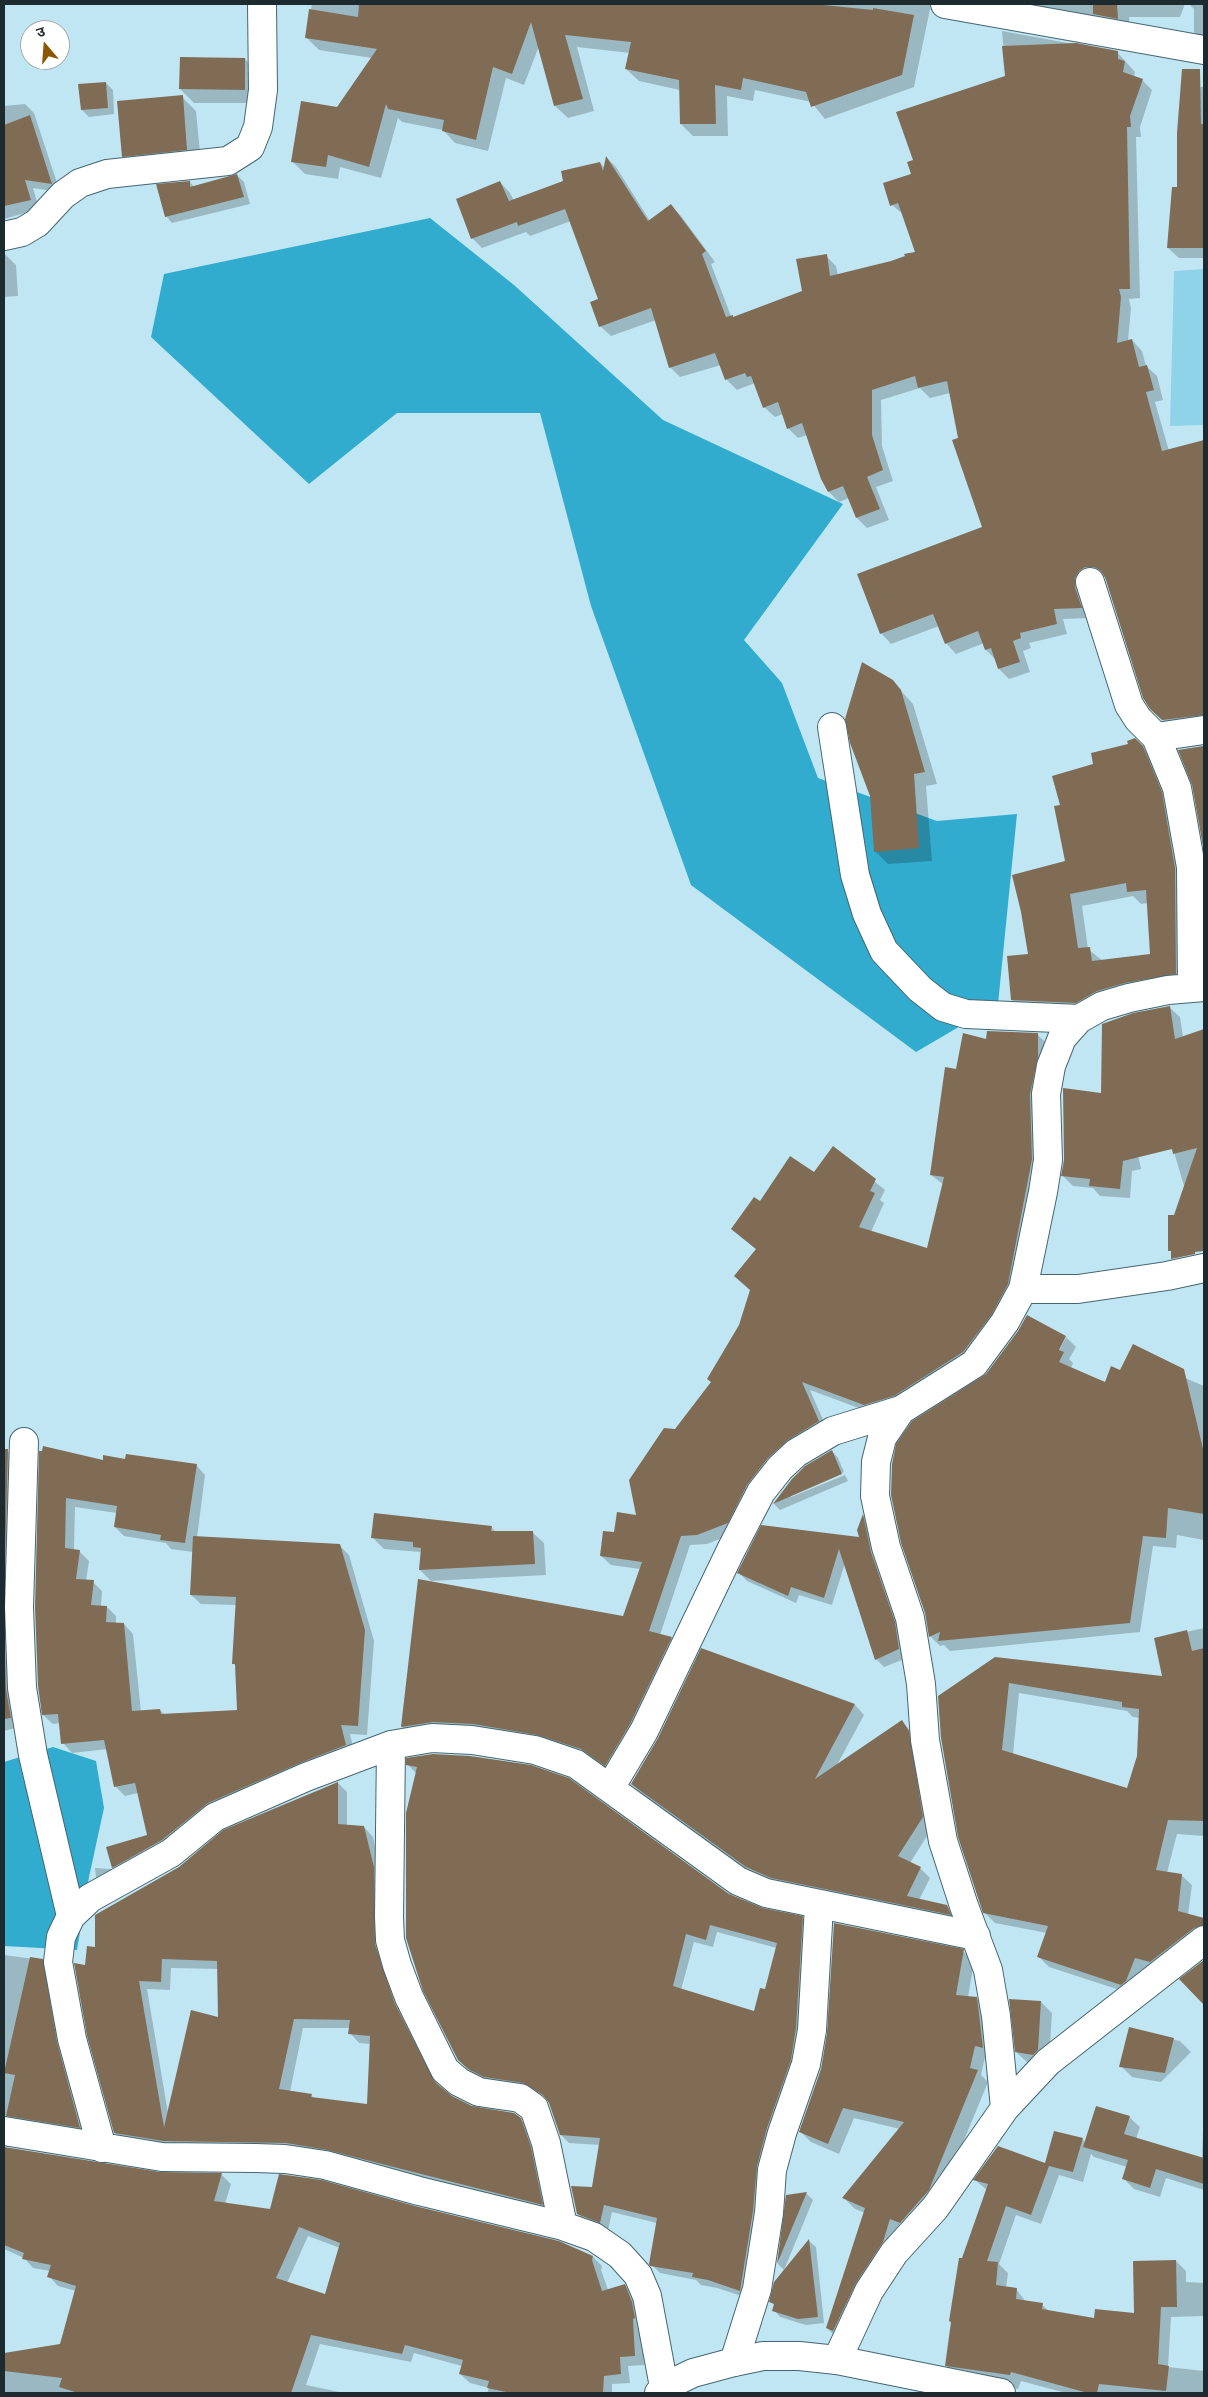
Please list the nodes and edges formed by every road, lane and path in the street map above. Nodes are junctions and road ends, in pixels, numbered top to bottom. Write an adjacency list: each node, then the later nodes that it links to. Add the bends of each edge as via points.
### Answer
1 (262, 4): 4 (street, via 263,90 258,127 250,147 228,161 107,174 80,183 63,195 37,223 22,232)
2 (945, 4): 3 (street)
3 (1204, 50)
4 (4, 236)
5 (1090, 582): 8 (street, via 1129,705)
6 (832, 727): 10 (street, via 855,875 867,914 884,951 943,1008 966,1014)
7 (1204, 730): 8 (street)
8 (1156, 738): 9 (street, via 1177,788 1191,867)
9 (1198, 988): 10 (street, via 1130,998 1102,1006)
10 (1079, 1019): 12 (street, via 1062,1038 1051,1066 1046,1094 1047,1168)
11 (1204, 1268): 12 (street, via 1078,1289)
12 (1023, 1289): 13 (street, via 1005,1322 974,1364)
13 (902, 1410): 16 (street, via 833,1431 796,1453 780,1468 762,1492 731,1550 644,1731); 19 (street, via 882,1438 876,1462 875,1496 886,1547 910,1618 924,1740 943,1841)
14 (24, 1442): 18 (street, via 19,1607 22,1688 33,1755)
15 (391, 1744): 16 (street, via 432,1738 472,1740 535,1750 576,1764); 18 (street, via 215,1817 171,1853 90,1898); 24 (street, via 389,1917 390,1940 397,1966 445,2070 479,2092 520,2098 534,2108 546,2142)
16 (610, 1788): 17 (street, via 738,1881 766,1893)
17 (819, 1906): 19 (street); 26 (street, via 812,2030 806,2064 772,2170 757,2289)
18 (71, 1916): 23 (street, via 61,1937 58,1962 72,2039)
19 (976, 1936): 21 (street, via 988,1970)
20 (1204, 1940): 21 (street, via 1048,2062)
21 (1005, 2108): 25 (street, via 940,2202 894,2253 869,2291)
22 (4, 2131): 23 (street)
23 (102, 2148): 24 (street, via 162,2157 278,2159 326,2165)
24 (564, 2226): 27 (street, via 594,2237 620,2255 638,2275 647,2296)
25 (837, 2360): 26 (street, via 763,2356); 28 (street)
26 (734, 2362): 27 (street, via 693,2373)
27 (662, 2390)
28 (1001, 2393)

